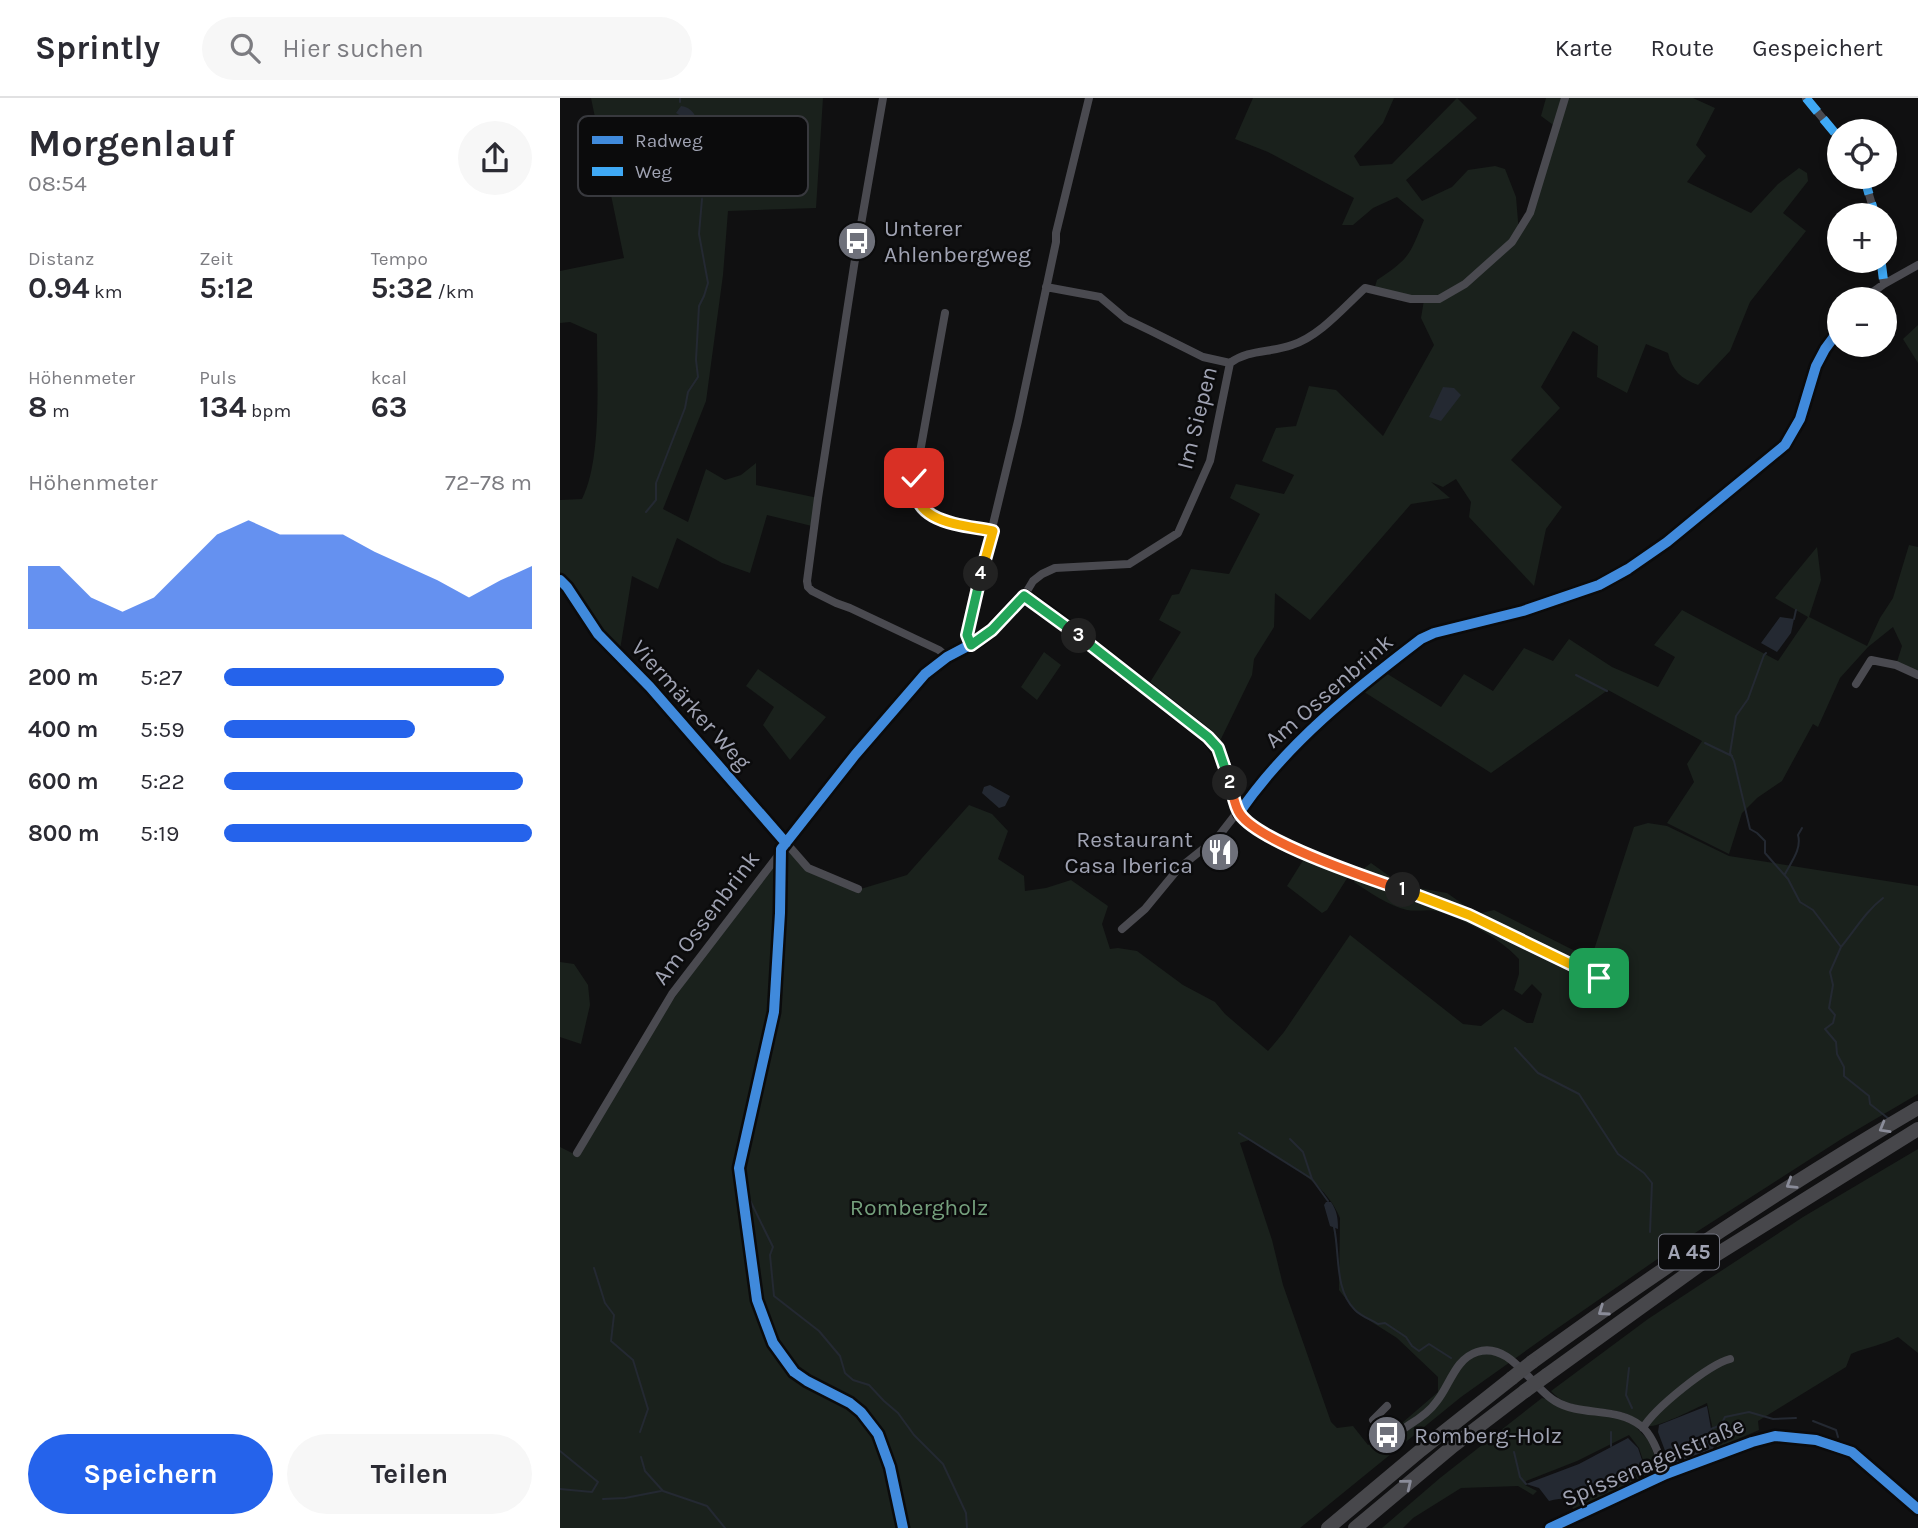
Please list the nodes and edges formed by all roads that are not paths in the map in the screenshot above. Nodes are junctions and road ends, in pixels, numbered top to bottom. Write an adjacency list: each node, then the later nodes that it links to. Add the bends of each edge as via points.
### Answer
1 (883, 98): 20 (street, via 807,581 817,594)
2 (1088, 98): 9 (street)
3 (1566, 98): 13 (street, Im Siepen, via 1526,222 1512,242 1465,284 1439,299 1424,300 1365,288 1306,338 1240,356)
4 (1806, 98): 5 (street)
5 (1827, 123)
6 (1918, 265): 8 (street)
7 (1883, 273): 8 (street)
8 (1884, 284): 10 (street)
9 (1046, 287): 13 (street, via 1100,297 1126,319 1203,357); 14 (street)
10 (1880, 287)
11 (945, 313): 14 (street, via 913,491 917,503 931,516)
12 (1827, 346): 23 (street, Am Ossenbrink, via 1800,419 1785,445 1667,542 1599,585 1421,639 1325,716 1268,773)
13 (1230, 363): 18 (street, Im Siepen, via 1210,461 1178,533 1129,564 1055,568 1033,580)
14 (993, 531): 19 (street, via 967,635)
15 (560, 580): 17 (street, Viermärker Weg)
16 (560, 588): 17 (street)
17 (569, 592): 24 (street, Viermärker Weg, via 598,634)
18 (1024, 596): 19 (street, Am Ossenbrink); 23 (street, via 1208,737 1218,748)
19 (971, 645): 20 (street, Am Ossenbrink)
20 (947, 657): 24 (street, Am Ossenbrink, via 925,674)
21 (1918, 676): 22 (street, via 1871,660)
22 (1856, 684)
23 (1239, 813): 26 (street, Am Ossenbrink); 27 (street, via 1254,828 1307,854 1469,915)
24 (786, 843): 25 (street, Viermärker Weg, via 811,871); 30 (street, Am Ossenbrink, via 672,994)
25 (858, 889)
26 (1122, 929)
27 (1599, 978)
28 (1918, 1108): 36 (highway, A 45, one-way to 36, bridge, via 1733,1222 1532,1362)
29 (1918, 1129): 37 (highway, A 45, one-way to 29, bridge, via 1525,1391 1698,1266)
30 (577, 1153)
31 (1730, 1359): 33 (street, via 1717,1363 1659,1408)
32 (1387, 1406): 33 (street, via 1373,1420 1384,1432 1396,1433 1433,1407 1465,1358 1489,1351 1512,1361 1557,1402 1617,1414)
33 (1643, 1427): 34 (street)
34 (1666, 1474): 35 (street, Spissenagelstraße, via 1766,1438 1803,1438 1852,1452); 38 (street, Spissenagelstraße)
35 (1918, 1509)
36 (1328, 1528)
37 (1355, 1528)
38 (1550, 1528)

